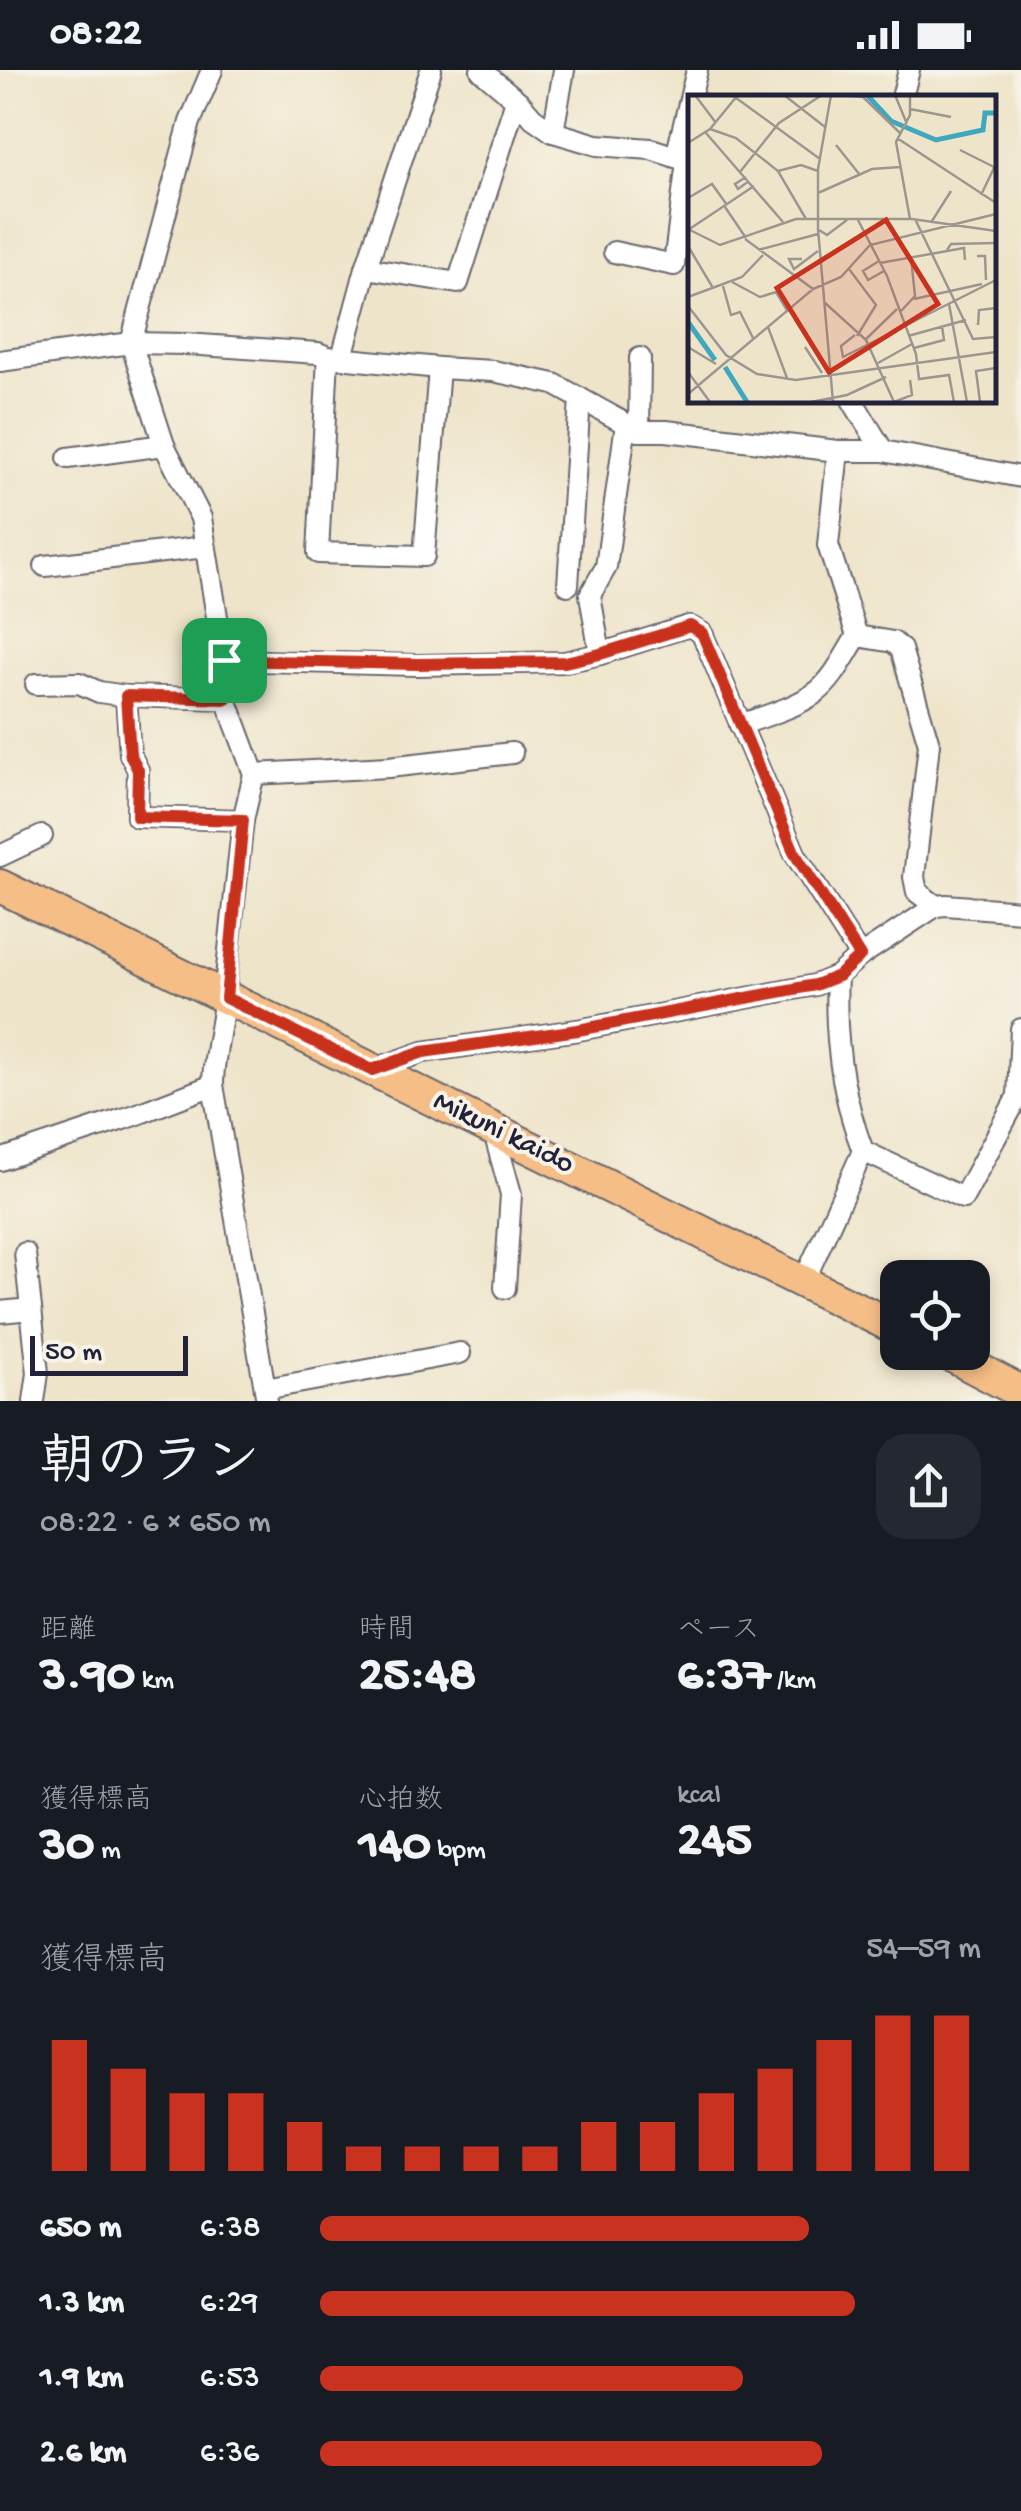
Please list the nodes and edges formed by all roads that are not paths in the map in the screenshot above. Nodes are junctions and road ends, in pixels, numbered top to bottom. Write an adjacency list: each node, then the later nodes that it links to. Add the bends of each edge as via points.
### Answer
1 (212, 70): 14 (street, via 190,122)
2 (432, 70): 13 (street)
3 (481, 70): 9 (street)
4 (564, 70): 10 (street)
5 (697, 70): 7 (street)
6 (909, 70): 8 (street)
7 (694, 95)
8 (903, 95)
9 (516, 100): 10 (street); 13 (street, via 458,283)
10 (553, 132): 11 (street)
11 (685, 160): 12 (street, via 674,265)
12 (614, 252)
13 (366, 268): 15 (street)
14 (131, 343): 15 (street); 17 (street); 22 (street)
15 (335, 357): 18 (street); 18 (street, via 318,553 424,556)
16 (640, 358): 21 (street)
17 (0, 361)
18 (440, 368): 19 (street, via 539,380)
19 (580, 398): 21 (street); 29 (street)
20 (853, 402): 24 (street)
21 (632, 427): 23 (street); 31 (street, via 606,567 590,595)
22 (164, 445): 25 (street); 27 (street, via 201,518)
23 (838, 450): 24 (street); 30 (street, via 828,544)
24 (882, 451): 26 (street)
25 (68, 458)
26 (1021, 477)
27 (205, 548): 28 (street); 32 (street)
28 (45, 566)
29 (568, 586)
30 (857, 636): 36 (street, via 816,693); 43 (street, via 893,642 901,650 929,744 914,877 918,892)
31 (600, 654): 32 (street, via 502,664); 36 (street, via 690,626 702,633)
32 (224, 660): 35 (street)
33 (36, 684): 34 (street, via 79,683)
34 (126, 696): 35 (street); 39 (street, via 130,754 138,770 137,817)
35 (226, 699): 38 (street)
36 (740, 725): 45 (street, via 795,854)
37 (512, 753): 38 (street)
38 (254, 774): 39 (street)
39 (243, 820): 47 (street)
40 (42, 836): 41 (street)
41 (0, 856)
42 (0, 886): 47 (main road, Mikuni kaido)
43 (936, 906): 44 (street); 45 (street)
44 (1021, 911)
45 (860, 956): 46 (street)
46 (838, 976): 49 (street, via 578,1030 423,1052); 53 (street, via 840,1060)
47 (226, 998): 49 (main road, Mikuni kaido); 50 (street)
48 (1021, 1029): 51 (street)
49 (372, 1070): 52 (main road, Mikuni kaido)
50 (213, 1085): 54 (street); 64 (street)
51 (1020, 1096): 53 (street, via 963,1198)
52 (493, 1129): 56 (main road, Mikuni kaido); 57 (street, via 512,1194)
53 (863, 1151): 56 (street)
54 (0, 1160)
55 (25, 1253): 58 (street)
56 (803, 1282): 60 (main road, Mikuni kaido)
57 (505, 1288)
58 (31, 1308): 59 (street); 65 (street)
59 (0, 1312)
60 (880, 1320)
61 (460, 1353): 64 (street)
62 (976, 1370): 63 (main road)
63 (1017, 1394)
64 (266, 1395)
65 (34, 1401)

